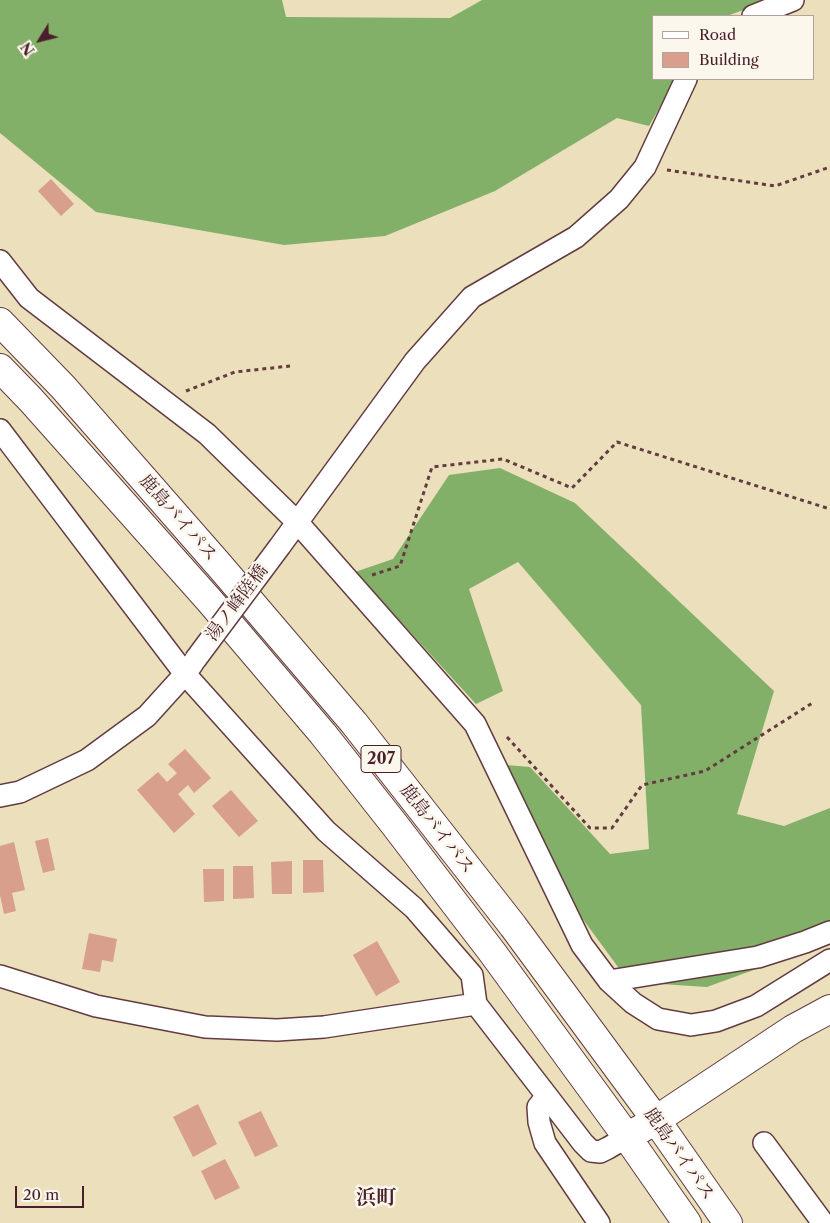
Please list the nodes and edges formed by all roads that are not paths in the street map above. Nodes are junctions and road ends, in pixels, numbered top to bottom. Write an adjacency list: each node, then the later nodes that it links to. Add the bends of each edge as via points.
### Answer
1 (793, 0): 2 (street)
2 (756, 15)
3 (686, 80): 8 (street, 湯ノ峰陸橋, via 645,167 619,199 576,237 472,297 415,361)
4 (0, 261): 8 (street, via 29,298 207,434)
5 (0, 322): 18 (main road, 鹿島バイパス / 207, via 63,387 354,723 513,926)
6 (0, 368): 19 (main road, 鹿島バイパス / 207, via 209,600 322,734 492,952)
7 (0, 430): 9 (street)
8 (298, 523): 9 (street, 湯ノ峰陸橋, bridge); 14 (street, via 475,724 582,945)
9 (190, 667): 10 (street, 湯ノ峰陸橋, via 148,716 88,760 20,792); 15 (street, via 326,831 414,908 472,975)
10 (0, 796)
11 (830, 932): 14 (street, via 758,958)
12 (830, 960): 14 (street, via 756,1006 716,1021 691,1025 658,1019 633,1003)
13 (0, 976): 15 (street, via 96,1006 205,1027 277,1030 324,1027)
14 (609, 981)
15 (476, 1004): 17 (street)
16 (830, 1009): 18 (main road, via 794,1029)
17 (547, 1096): 19 (street, via 591,1150 600,1152); 21 (street, via 538,1107 545,1142)
18 (656, 1120): 19 (main road); 23 (main road, 鹿島バイパス / 207)
19 (627, 1137): 22 (main road, 鹿島バイパス / 207)
20 (764, 1143): 24 (street)
21 (599, 1223)
22 (687, 1223)
23 (728, 1223)
24 (823, 1223)

